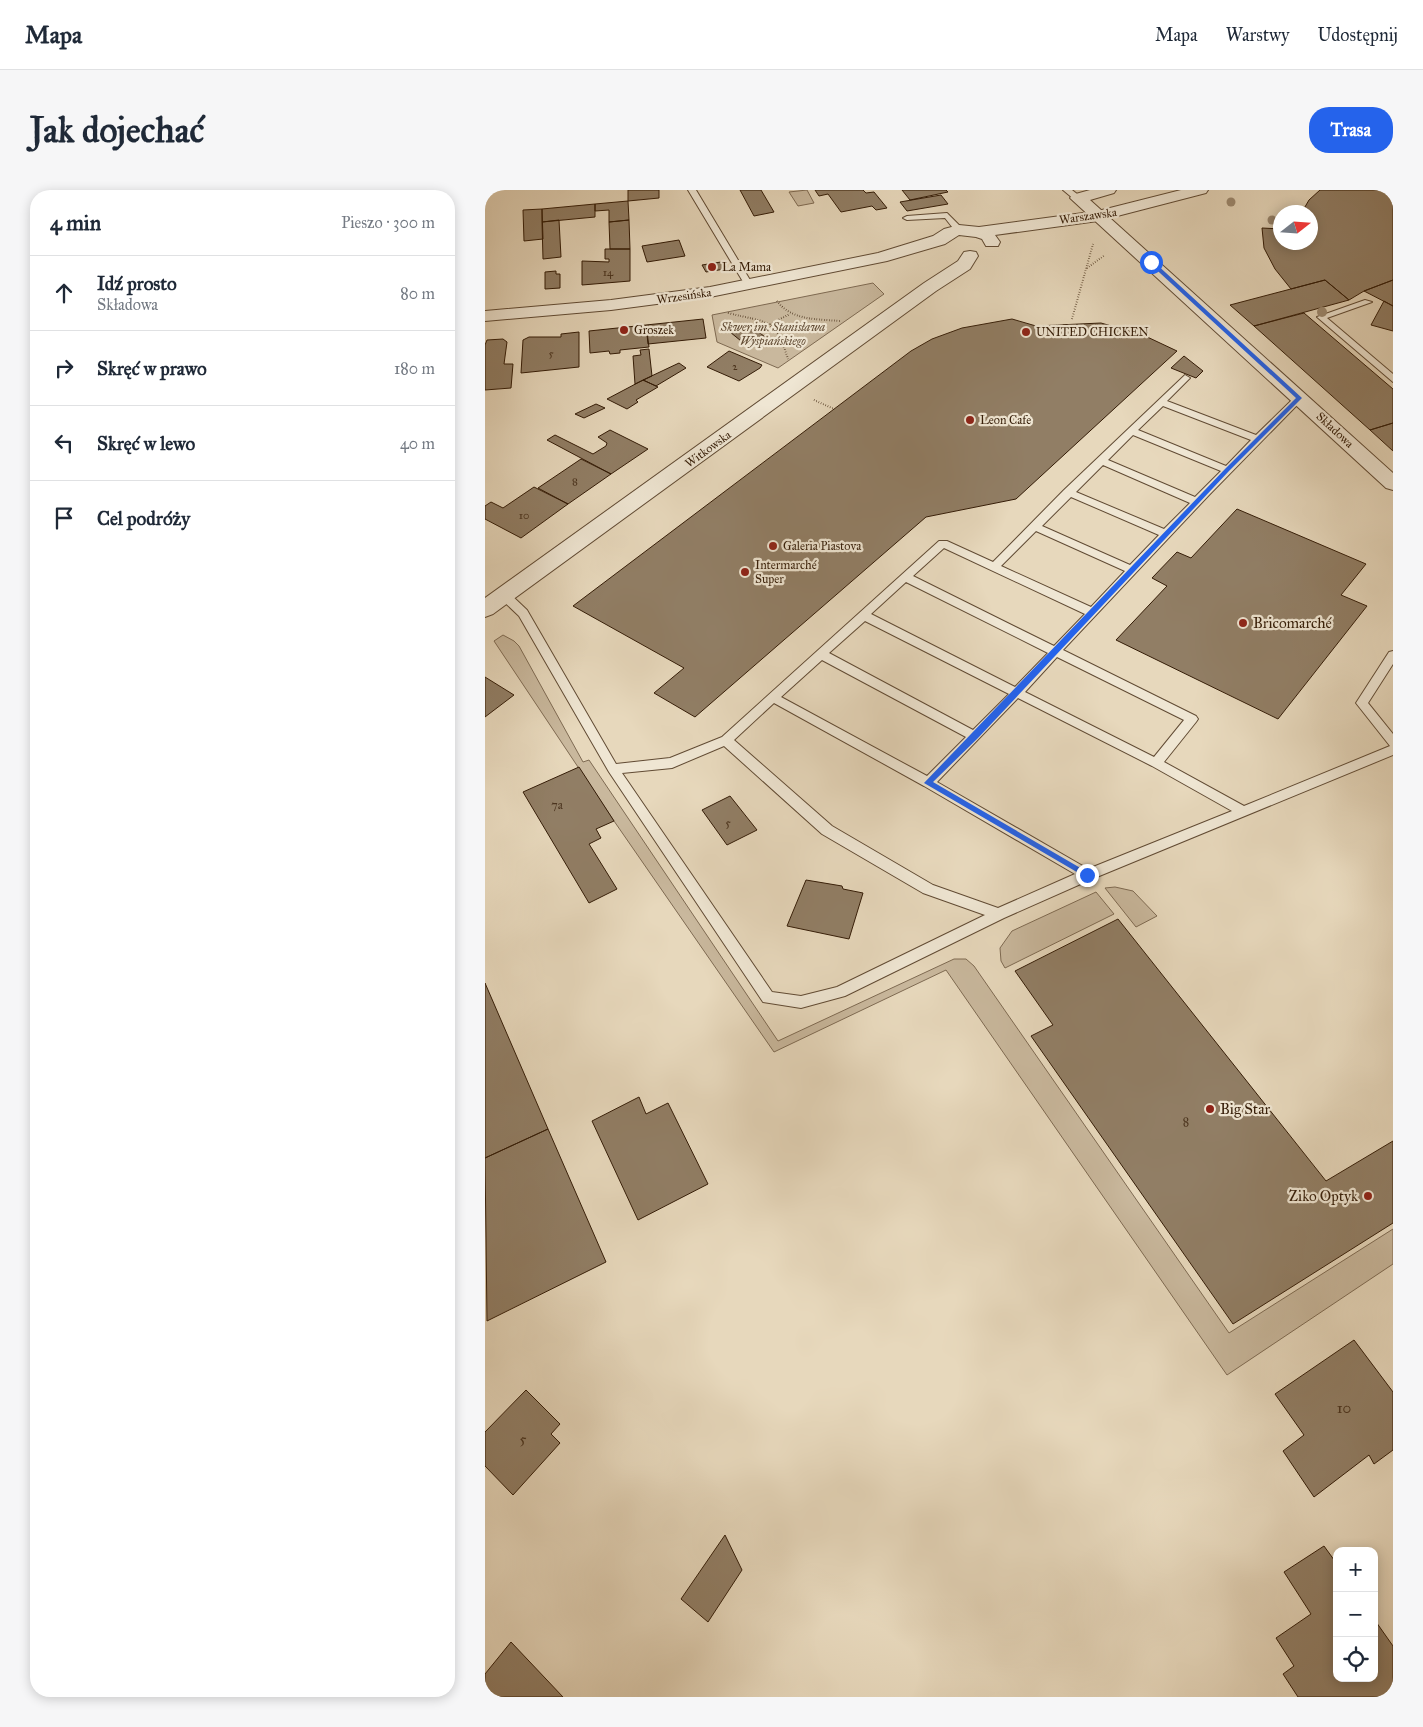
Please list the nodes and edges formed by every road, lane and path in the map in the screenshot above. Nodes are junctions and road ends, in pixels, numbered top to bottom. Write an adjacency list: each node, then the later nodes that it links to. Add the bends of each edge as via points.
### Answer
1 (692, 190): 17 (lane)
2 (1108, 190): 4 (street)
3 (1200, 190): 5 (street, Warszawska)
4 (1072, 194): 5 (street, Składowa)
5 (1097, 216): 8 (street, Warszawska, via 1034,224); 29 (street, Składowa)
6 (907, 218): 7 (lane, via 947,215)
7 (959, 230): 8 (street); 10 (street, via 950,232)
8 (985, 237): 13 (street, Warszawska, via 990,248)
9 (1093, 241): 15 (path)
10 (942, 246): 12 (street, Wrzesińska); 13 (street); 14 (street, Wrzesińska); 16 (street)
11 (1107, 254): 15 (path)
12 (906, 255): 14 (street, Wrzesińska); 16 (street)
13 (970, 256): 16 (street, Witkowska, via 964,265)
14 (881, 257): 17 (street, Wrzesińska)
15 (1087, 268): 23 (path)
16 (929, 273): 45 (street, Witkowska)
17 (749, 285): 22 (street, Wrzesińska, via 640,302)
18 (775, 297): 21 (path, via 780,307)
19 (1368, 302): 28 (lane, via 1321,317)
20 (725, 312): 25 (path)
21 (791, 313): 24 (path); 25 (path)
22 (485, 316)
23 (1072, 319)
24 (842, 321)
25 (770, 324): 26 (path, via 781,337 785,355)
26 (791, 364)
27 (1185, 378): 31 (lane)
28 (1393, 379)
29 (1299, 398): 34 (lane); 37 (street, Składowa)
30 (817, 402): 32 (path)
31 (1163, 402): 33 (lane); 34 (lane)
32 (834, 409)
33 (1132, 431): 35 (lane); 36 (lane)
34 (1257, 439): 36 (lane)
35 (1102, 461): 38 (lane); 39 (lane)
36 (1227, 470): 39 (lane)
37 (1393, 484)
38 (1068, 492): 40 (lane); 41 (lane)
39 (1197, 502): 41 (lane)
40 (1034, 526): 42 (lane); 43 (lane)
41 (1166, 534): 43 (lane)
42 (994, 567): 44 (lane, via 943,543); 47 (lane)
43 (1132, 570): 47 (lane)
44 (905, 576): 48 (lane); 49 (lane)
45 (504, 595): 46 (street, Witkowska); 59 (lane, via 523,613)
46 (485, 609)
47 (1091, 612): 49 (lane)
48 (863, 615): 50 (lane); 52 (lane)
49 (1055, 650): 52 (lane); 58 (lane, via 1192,719)
50 (820, 654): 53 (lane); 54 (lane)
51 (1393, 655): 56 (lane, via 1362,703)
52 (1016, 692): 54 (lane); 58 (lane)
53 (772, 697): 55 (lane); 60 (lane)
54 (975, 736): 60 (lane)
55 (726, 740): 59 (lane, via 672,762); 63 (lane, via 827,830 928,889)
56 (1393, 743)
57 (1393, 750): 61 (lane)
58 (1156, 763): 61 (lane)
59 (613, 770): 63 (lane, via 768,998 801,1002 840,992)
60 (928, 783): 62 (lane)
61 (1243, 810): 62 (lane)
62 (1087, 875): 63 (lane)
63 (999, 914)

